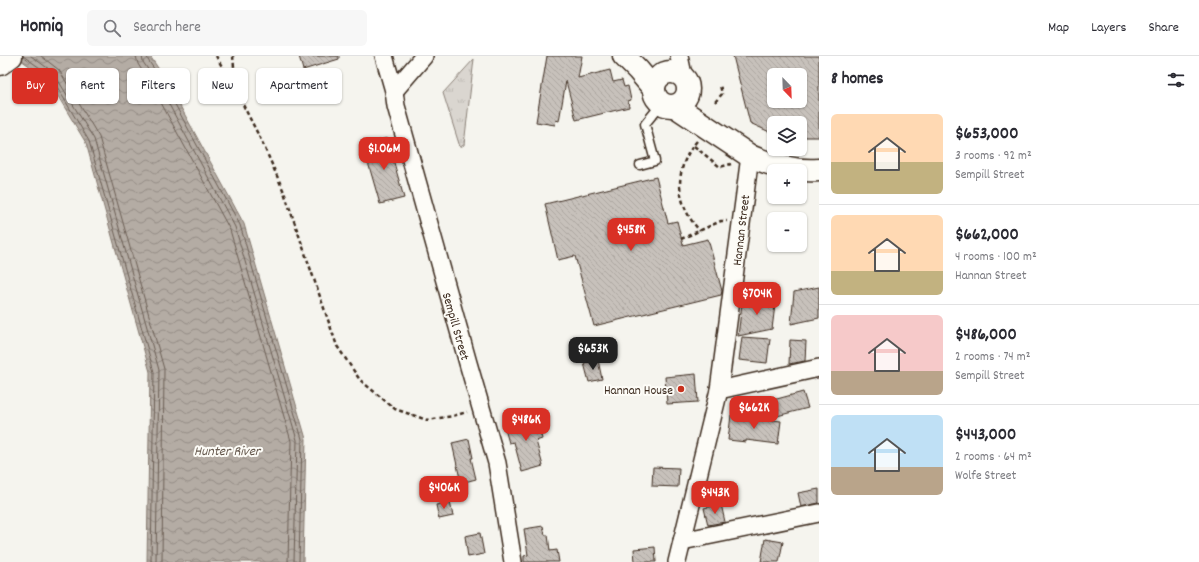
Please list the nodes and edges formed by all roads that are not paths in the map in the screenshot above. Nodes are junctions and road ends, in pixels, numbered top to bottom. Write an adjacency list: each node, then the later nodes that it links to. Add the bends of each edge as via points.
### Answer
1 (11, 56): 6 (main road)
2 (384, 56): 8 (street, Sempill Street)
3 (424, 56): 8 (street)
4 (624, 56): 9 (main road)
5 (630, 56): 7 (main road, via 655,68)
6 (0, 64)
7 (679, 72): 9 (main road, via 658,78); 9 (main road, via 688,91 686,98 681,103); 10 (main road)
8 (394, 91): 18 (street, Sempill Street, via 396,106 497,463)
9 (664, 100): 10 (main road); 12 (lane, via 645,124 655,161)
10 (726, 140): 11 (main road)
11 (740, 160): 13 (main road, via 762,161 798,170); 15 (street, Hannan Street)
12 (640, 165)
13 (819, 170)
14 (819, 368): 15 (street)
15 (719, 390): 17 (street, Hannan Street)
16 (819, 513): 17 (street)
17 (682, 541): 19 (street, Hannan Street)
18 (513, 562)
19 (677, 562)

